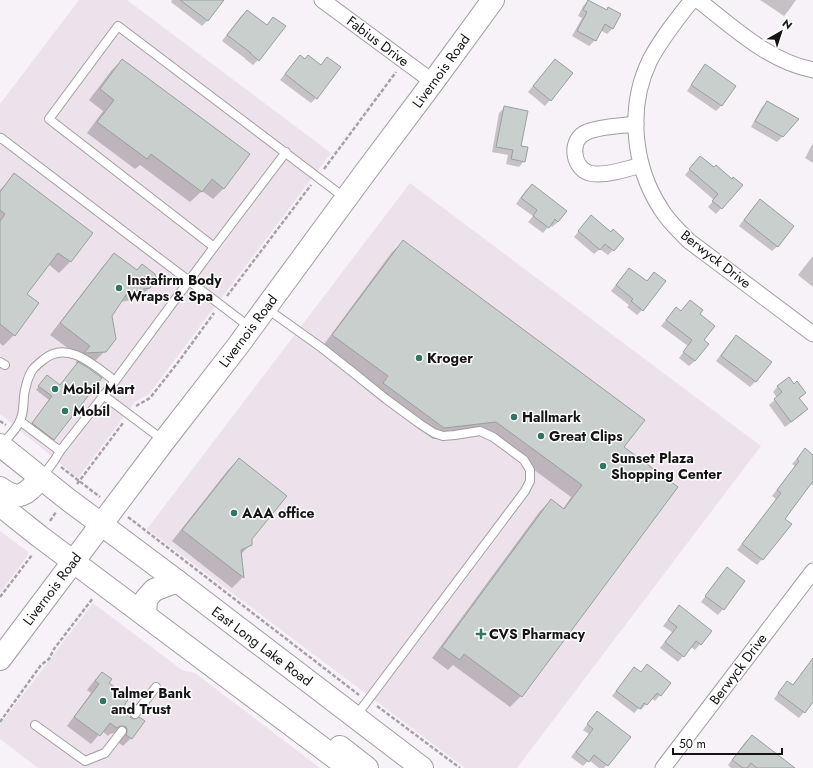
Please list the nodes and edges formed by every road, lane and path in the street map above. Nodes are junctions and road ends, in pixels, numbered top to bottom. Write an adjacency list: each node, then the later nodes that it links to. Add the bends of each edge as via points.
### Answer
1 (322, 0): 7 (street, Fabius Drive)
2 (493, 0): 7 (main road, Livernois Road)
3 (692, 0): 8 (street, Berwyck Drive, via 650,61 640,89)
4 (698, 0): 6 (street, via 772,55)
5 (399, 68): 11 (path)
6 (813, 70)
7 (434, 82): 14 (main road, Livernois Road)
8 (636, 124): 12 (street, Berwyck Drive); 12 (street, via 587,131 577,142 575,156 579,166 589,173 598,174)
9 (0, 139): 16 (lane)
10 (286, 152): 14 (lane); 15 (lane); 15 (lane, via 118,26 49,119)
11 (326, 165)
12 (641, 165): 21 (street, Berwyck Drive, via 661,210 689,241)
13 (310, 187): 17 (path)
14 (346, 199): 18 (main road, Livernois Road)
15 (214, 247): 16 (lane)
16 (189, 281): 20 (lane); 22 (lane)
17 (226, 297)
18 (266, 308): 20 (main road, Livernois Road); 52 (lane, via 434,433 455,436 480,431 493,437 524,460 530,470 530,482 525,491)
19 (215, 312): 24 (path, via 150,398)
20 (251, 328): 29 (main road, Livernois Road)
21 (813, 334)
22 (115, 381): 23 (lane); 26 (lane, via 85,358 55,353 32,369)
23 (103, 395): 29 (lane); 30 (lane)
24 (136, 406)
25 (0, 421): 28 (path)
26 (20, 421): 28 (lane); 30 (lane)
27 (123, 423): 33 (path)
28 (2, 439): 32 (main road, East Long Lake Road)
29 (164, 441): 40 (main road, Livernois Road)
30 (60, 451): 32 (lane)
31 (61, 467): 33 (path)
32 (41, 478): 36 (main road, via 24,494 16,496); 40 (main road, East Long Lake Road)
33 (79, 481): 34 (path); 35 (path)
34 (86, 486)
35 (75, 487)
36 (0, 488)
37 (0, 505): 43 (main road)
38 (57, 511): 39 (path)
39 (50, 522)
40 (101, 524): 43 (main road, Livernois Road); 45 (main road, East Long Lake Road)
41 (141, 526): 52 (path, via 350,688)
42 (36, 555): 46 (path, via 32,555)
43 (73, 561): 48 (main road); 49 (main road, Livernois Road)
44 (813, 571): 61 (street, Berwyck Drive)
45 (177, 580): 48 (main road, via 154,590 146,599); 52 (main road, East Long Lake Road)
46 (0, 597)
47 (94, 598): 54 (path)
48 (145, 615): 50 (main road)
49 (0, 659)
50 (231, 680): 57 (main road); 58 (main road, via 265,692)
51 (156, 687): 53 (lane)
52 (362, 709): 59 (main road, East Long Lake Road); 60 (path, via 379,708)
53 (135, 714)
54 (0, 722)
55 (35, 725): 56 (lane, via 85,761 105,753)
56 (122, 732)
57 (349, 768)
58 (367, 768)
59 (422, 768)
60 (460, 768)
61 (664, 768)

